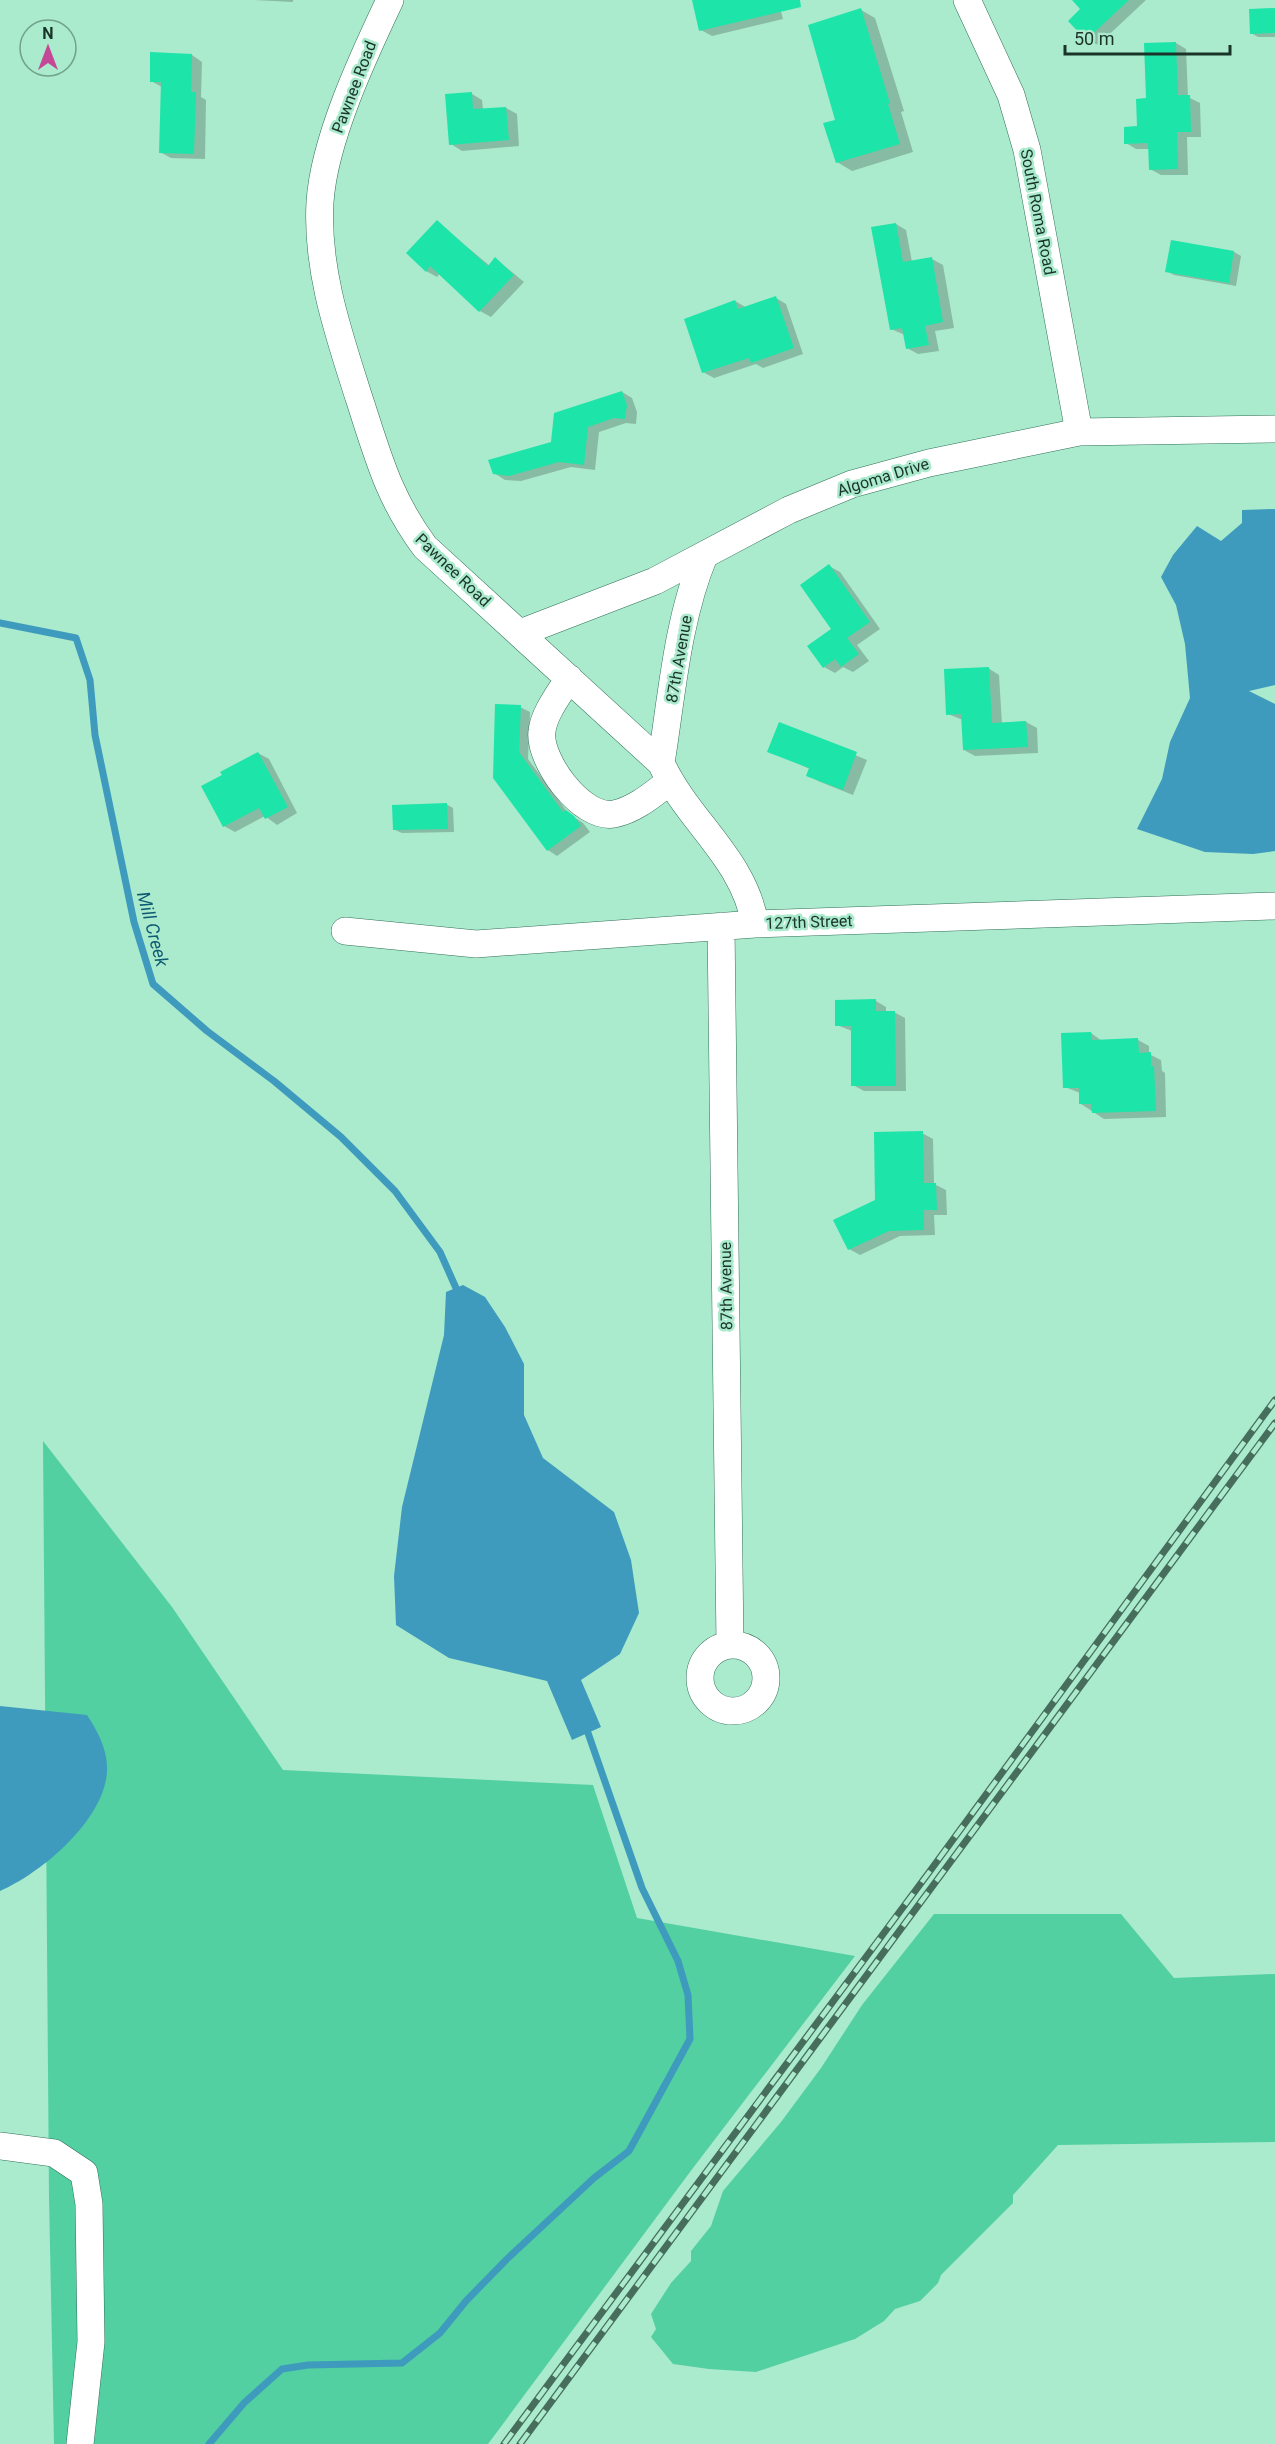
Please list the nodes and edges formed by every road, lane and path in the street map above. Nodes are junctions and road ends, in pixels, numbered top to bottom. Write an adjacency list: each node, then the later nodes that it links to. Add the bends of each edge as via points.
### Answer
1 (390, 0): 6 (street, Pawnee Road, via 343,113 324,173 320,202 327,289 388,488 404,519 425,547)
2 (967, 0): 4 (street, South Roma Road, via 1011,95 1027,150)
3 (1275, 429): 4 (street, Algoma Drive)
4 (1079, 432): 5 (street, Algoma Drive, via 929,462 852,484 789,510)
5 (704, 556): 6 (street, Algoma Drive, via 655,581); 8 (street, 87th Avenue, via 693,582 684,624)
6 (520, 633): 7 (street, Pawnee Road)
7 (569, 678): 8 (street, Pawnee Road); 8 (street, via 542,730 542,749 564,787 588,809 612,815 639,804)
8 (665, 772): 10 (street, Pawnee Road, via 739,875 751,899)
9 (1275, 906): 10 (street, 127th Street)
10 (755, 924): 11 (street, 127th Street)
11 (721, 926): 12 (street, 127th Street, via 476,944); 13 (street, 87th Avenue)
12 (345, 931)
13 (730, 1646)
14 (0, 2146): 15 (street, via 54,2153 84,2173 89,2204 91,2342)
15 (80, 2444)

